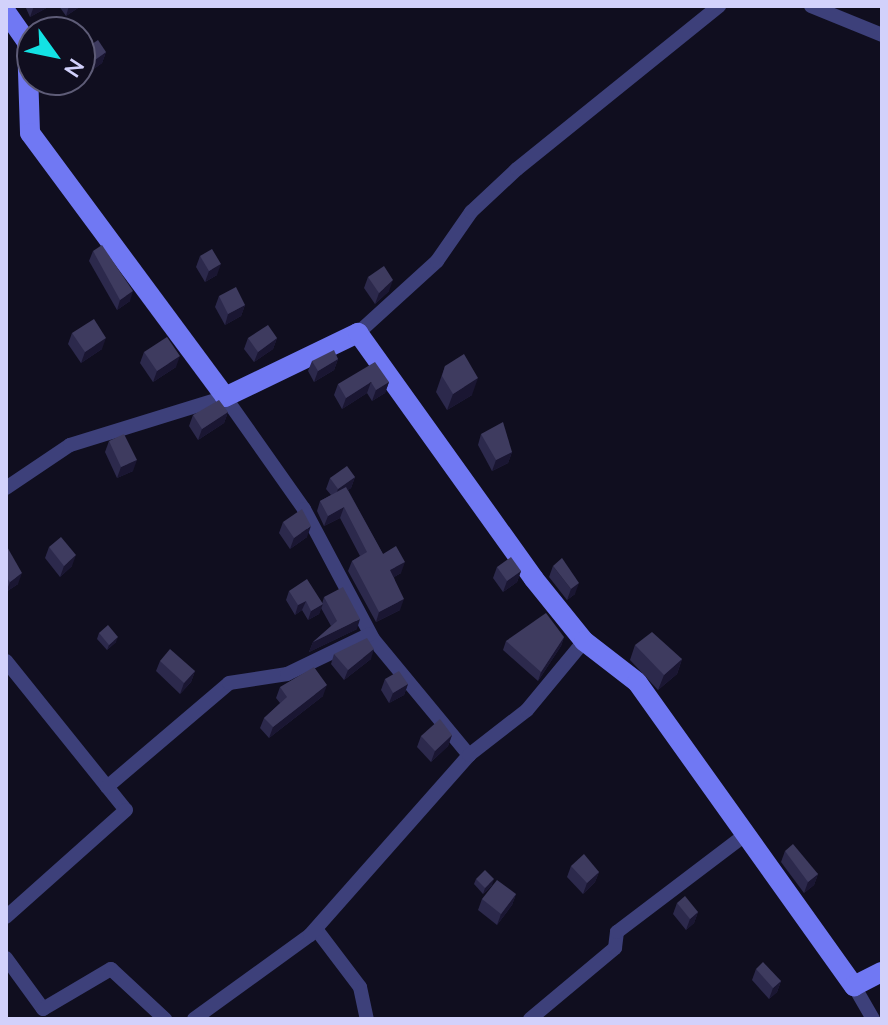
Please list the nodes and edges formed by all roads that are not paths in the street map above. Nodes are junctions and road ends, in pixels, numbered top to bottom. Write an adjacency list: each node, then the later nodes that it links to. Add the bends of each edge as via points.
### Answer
1 (719, 6): 5 (street, via 487,196 437,261)
2 (811, 6): 4 (street)
3 (6, 12): 6 (street, via 27,42 30,133)
4 (882, 35)
5 (358, 333): 6 (street); 9 (street)
6 (225, 397): 7 (street, via 70,445); 8 (street, via 304,509)
7 (6, 488)
8 (370, 634): 11 (street); 12 (street, via 287,674 229,683)
9 (584, 641): 11 (street, via 527,710); 13 (street, via 637,682)
10 (6, 661): 12 (street)
11 (469, 755): 15 (street)
12 (107, 787): 14 (street, via 124,805 123,818)
13 (746, 834): 18 (street); 23 (street, via 617,932 615,948)
14 (6, 917)
15 (316, 929): 21 (street); 22 (street, via 360,987)
16 (6, 958): 19 (street)
17 (880, 976): 18 (street)
18 (854, 986): 24 (street)
19 (38, 1014): 20 (street, via 111,969)
20 (165, 1019)
21 (194, 1019)
22 (367, 1019)
23 (530, 1019)
24 (873, 1019)

